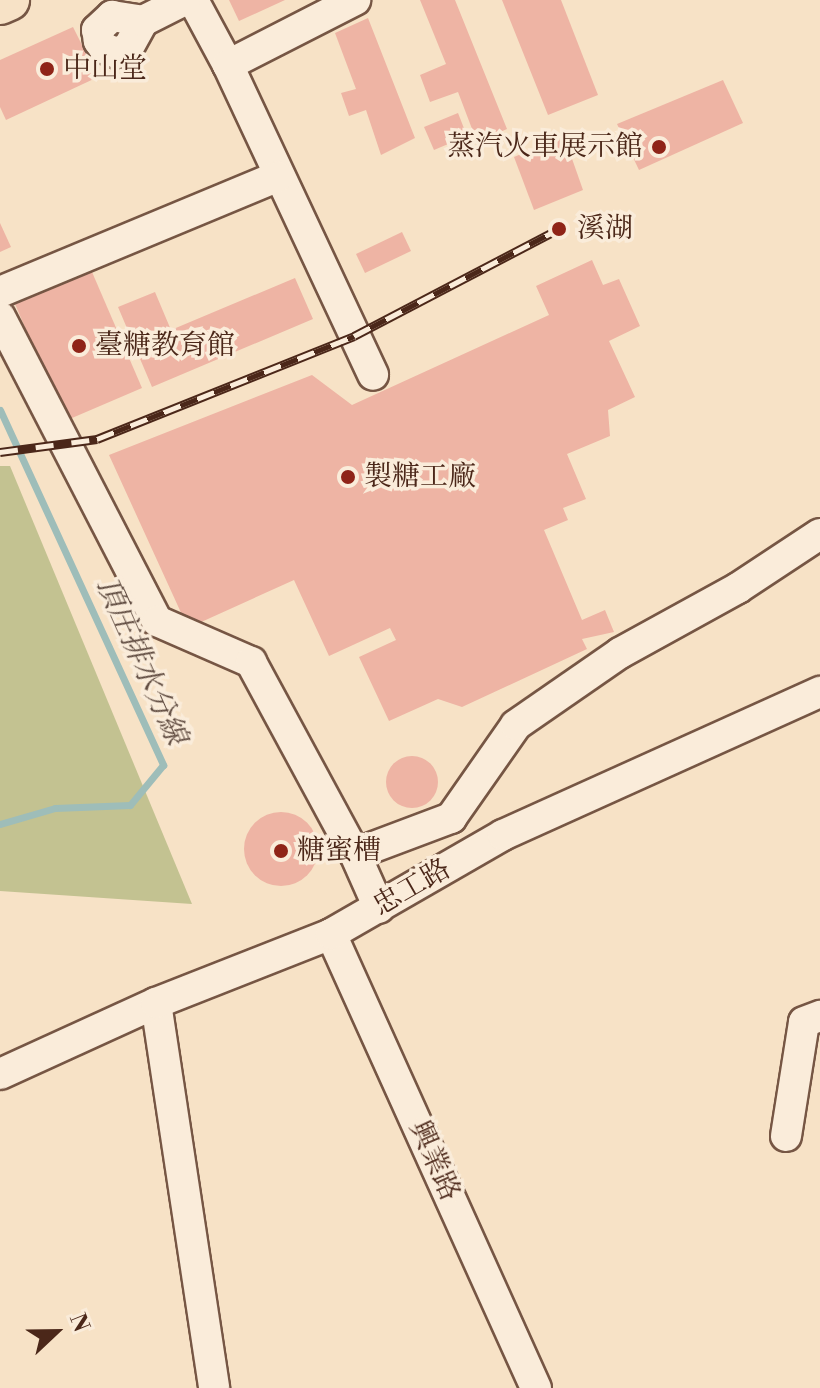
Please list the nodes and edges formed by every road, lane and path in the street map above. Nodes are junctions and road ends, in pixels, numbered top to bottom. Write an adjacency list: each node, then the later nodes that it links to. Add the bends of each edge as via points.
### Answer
1 (9, 0): 5 (main road)
2 (185, 0): 6 (street)
3 (193, 0): 7 (street)
4 (355, 0): 7 (street)
5 (0, 4)
6 (143, 21)
7 (228, 65): 8 (street)
8 (278, 176): 9 (street); 11 (street)
9 (0, 292)
10 (0, 317): 14 (street, via 157,621 251,662)
11 (373, 375)
12 (820, 534): 14 (street, via 738,588 620,653 516,725 451,818)
13 (820, 692): 15 (street, 忠工路, via 503,835)
14 (355, 854): 15 (street)
15 (379, 908): 16 (street, 忠工路)
16 (331, 934): 17 (street, 忠工路); 22 (street, 興業路)
17 (156, 1003): 19 (street, 忠工路); 21 (street)
18 (820, 1016): 20 (street, via 804,1022)
19 (0, 1074)
20 (786, 1136)
21 (214, 1388)
22 (536, 1388)

